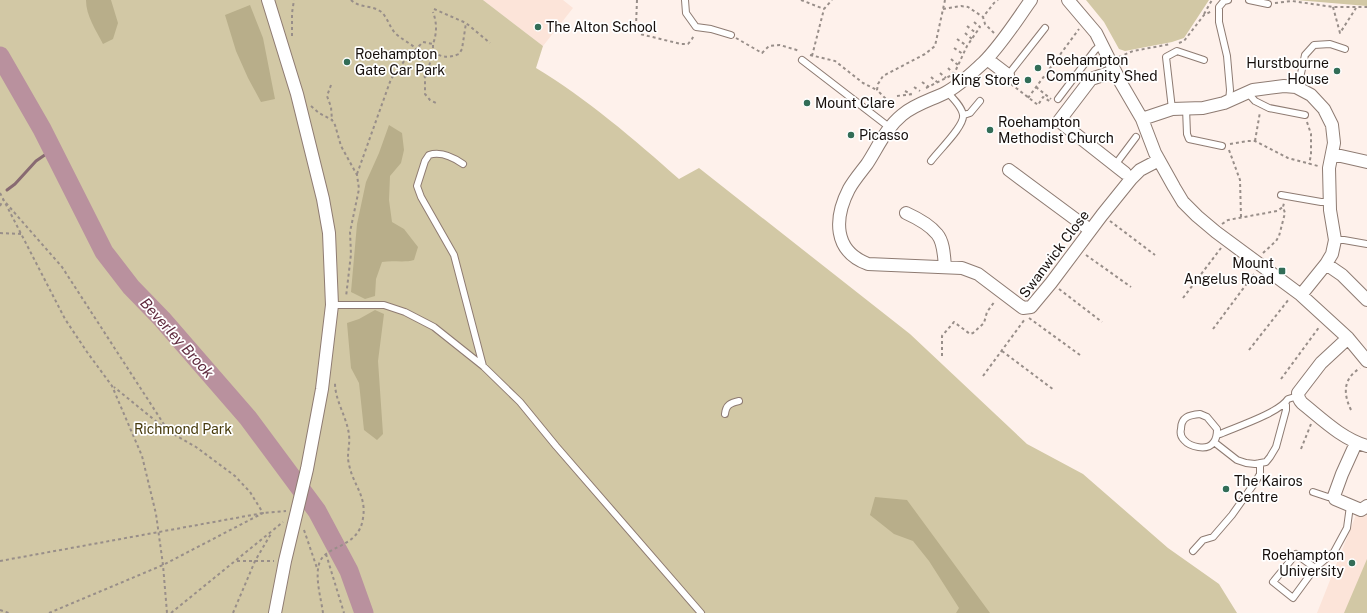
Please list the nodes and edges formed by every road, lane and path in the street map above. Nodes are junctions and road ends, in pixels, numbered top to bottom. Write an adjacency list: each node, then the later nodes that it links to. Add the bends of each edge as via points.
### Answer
1 (268, 0): 129 (street, via 297,94 323,199 329,234)
2 (351, 0): 41 (path, via 379,11 395,33)
3 (637, 0): 28 (path, via 636,26 640,34 688,44)
4 (685, 0): 28 (lane, via 686,13)
5 (801, 0): 19 (path)
6 (832, 0): 19 (path)
7 (945, 0): 20 (path)
8 (998, 0): 22 (path)
9 (1031, 0): 36 (street)
10 (1068, 0): 25 (street)
11 (1212, 0): 21 (path)
12 (1228, 0): 15 (lane)
13 (1249, 0): 14 (lane)
14 (1268, 4): 16 (path, via 1292,1)
15 (1219, 7): 21 (path); 76 (lane, via 1219,22 1227,56)
16 (1333, 7): 18 (path); 18 (path, via 1340,34)
17 (1367, 7): 18 (path)
18 (1356, 8)
19 (824, 9): 46 (path)
20 (943, 9): 22 (path, via 968,7); 82 (path, via 935,46 883,76 878,84 877,90)
21 (1204, 15): 47 (path, via 1184,41 1133,51)
22 (983, 17): 24 (path)
23 (974, 22): 29 (path)
24 (984, 22): 29 (path); 36 (path)
25 (1088, 22): 39 (street); 73 (path, via 1075,34)
26 (466, 23): 37 (path); 38 (path, via 433,10 436,25); 44 (path, via 460,54 450,58 440,57)
27 (967, 26): 31 (path)
28 (696, 27): 33 (lane)
29 (980, 27): 31 (path)
30 (1045, 28): 60 (lane)
31 (976, 33): 35 (path)
32 (965, 34): 35 (path)
33 (731, 35)
34 (957, 38): 40 (path)
35 (972, 39): 40 (path)
36 (1003, 40): 49 (street)
37 (490, 43)
38 (433, 44): 41 (path, via 423,42); 44 (path)
39 (1102, 44): 54 (street); 74 (lane)
40 (967, 46): 45 (path)
41 (417, 48): 58 (path, via 422,55); 101 (path, via 391,79)
42 (954, 48): 45 (path)
43 (1344, 49): 66 (lane, via 1330,44 1314,45 1305,55)
44 (433, 52): 58 (path)
45 (963, 54): 52 (path)
46 (812, 56)
47 (1116, 58)
48 (951, 59): 52 (path)
49 (987, 59): 60 (street); 69 (street)
50 (802, 60): 87 (lane)
51 (1204, 60): 80 (lane, via 1177,51 1166,57)
52 (958, 64): 56 (path)
53 (948, 68): 56 (path)
54 (1115, 71): 81 (street, via 1091,79); 85 (street)
55 (940, 73): 59 (path)
56 (954, 74): 59 (path)
57 (931, 77): 62 (path)
58 (425, 78): 77 (path, via 425,94)
59 (946, 78): 62 (path)
60 (1007, 78): 73 (path)
61 (922, 82): 65 (path)
62 (937, 82): 65 (path)
63 (331, 85): 86 (path, via 327,96)
64 (914, 87): 68 (path)
65 (929, 87): 68 (path)
66 (1296, 87): 70 (street, via 1272,87); 91 (street, via 1311,95 1324,109 1332,126)
67 (905, 91): 71 (path)
68 (920, 91): 71 (path)
69 (947, 92): 82 (street); 83 (lane)
70 (1247, 92): 76 (street); 78 (lane, via 1255,101)
71 (912, 95): 72 (path)
72 (897, 96)
73 (1028, 98): 81 (path, via 1038,105 1043,97)
74 (1058, 99)
75 (980, 101): 83 (lane, via 970,113)
76 (1229, 102): 79 (street, via 1203,108)
77 (438, 104)
78 (1262, 104): 84 (lane, via 1269,108); 89 (path)
79 (1186, 108): 80 (street); 90 (lane, via 1189,139)
80 (1172, 109): 85 (street)
81 (1064, 113): 97 (street, via 1059,121)
82 (901, 115): 87 (street)
83 (964, 115): 93 (lane, via 959,127)
84 (1305, 115): 96 (path, via 1312,134 1312,155)
85 (1142, 119): 92 (street)
86 (332, 120)
87 (889, 127): 122 (street, via 850,189 839,215 842,244 850,254 868,264)
88 (1136, 137): 97 (lane)
89 (1256, 141): 96 (path, via 1288,158); 110 (path, via 1227,145 1240,180)
90 (1222, 146)
91 (1332, 154): 94 (street); 98 (street)
92 (1159, 160): 109 (street, Swanwick Close, via 1140,170); 112 (street, via 1183,202)
93 (931, 161)
94 (1367, 162)
95 (463, 164): 140 (lane, via 440,153 429,155 417,186 454,256)
96 (1309, 164): 98 (path)
97 (1115, 165): 100 (street)
98 (1329, 168): 105 (street)
99 (1009, 170): 111 (street)
100 (1125, 173)
101 (357, 175)
102 (0, 193): 104 (path)
103 (1284, 195): 105 (lane); 107 (path)
104 (4, 200): 106 (path); 114 (path); 151 (path, via 62,267)
105 (1330, 202): 116 (street)
106 (0, 206)
107 (1283, 207): 110 (path, via 1277,211); 120 (path, via 1285,213 1279,236)
108 (906, 213): 122 (street, via 921,220 938,234)
109 (1102, 214): 111 (street, Swanwick Close); 119 (path)
110 (1241, 217): 112 (path, via 1228,220)
111 (1090, 230): 118 (street, Swanwick Close)
112 (1216, 232): 115 (street)
113 (0, 233): 114 (path)
114 (21, 234): 143 (path, via 65,318)
115 (1227, 240): 120 (street); 127 (path)
116 (1335, 240): 117 (lane); 121 (street, via 1332,254)
117 (1367, 244)
118 (1077, 248): 123 (street, Swanwick Close); 124 (path)
119 (1154, 255)
120 (1257, 263): 126 (street); 133 (path)
121 (1326, 264): 126 (street); 128 (street, via 1342,275)
122 (945, 267): 125 (street, via 962,268 978,274)
123 (1051, 283): 130 (street, Swanwick Close); 132 (path)
124 (1131, 287)
125 (1002, 292): 130 (street); 138 (path, via 987,312 984,323 973,333 970,334 954,322 942,336)
126 (1298, 292): 131 (street); 135 (path)
127 (1183, 298)
128 (1367, 300)
129 (332, 305): 140 (lane, via 384,305 405,312 434,327); 161 (street, via 322,389)
130 (1029, 312): 136 (path, Swanwick Close); 137 (path)
131 (1326, 317): 134 (street); 142 (path)
132 (1102, 322)
133 (1213, 330)
134 (1348, 338): 139 (street); 145 (street, via 1321,363)
135 (1249, 350)
136 (1002, 351): 141 (path, Swanwick Close); 144 (path)
137 (1080, 355)
138 (942, 356)
139 (1365, 364): 148 (path, via 1350,376 1347,382)
140 (483, 366): 184 (lane, via 520,402)
141 (983, 376)
142 (1281, 379)
143 (112, 386): 151 (path); 164 (path, via 142,456)
144 (1054, 390)
145 (1298, 396): 147 (lane, via 1288,399); 154 (street, via 1302,403 1334,429)
146 (739, 402): 149 (lane, via 729,405)
147 (1285, 404): 152 (lane); 156 (lane, via 1286,410 1276,447 1266,462)
148 (1350, 410)
149 (725, 414)
150 (1312, 420): 155 (path)
151 (168, 431): 162 (path, via 196,447 235,476)
152 (1217, 435): 153 (lane); 153 (lane, via 1213,423 1200,414 1184,418 1181,424 1180,434 1185,442 1197,447 1206,447)
153 (1214, 442): 156 (lane, via 1236,460 1246,464)
154 (1362, 445): 158 (street, via 1342,474)
155 (1301, 449)
156 (1260, 463): 166 (lane, via 1260,474 1232,515 1213,537 1203,540)
157 (1313, 492): 158 (lane, via 1328,497)
158 (1334, 496): 159 (street, via 1335,499)
159 (1350, 506): 160 (street, via 1361,510); 173 (lane, via 1347,528 1334,552)
160 (1367, 506)
161 (298, 510): 162 (path); 163 (path); 168 (street); 174 (path)
162 (264, 513): 164 (path); 172 (path)
163 (273, 531): 170 (path); 171 (path)
164 (158, 532): 169 (path); 172 (path)
165 (345, 543): 167 (path)
166 (1193, 552)
167 (326, 554): 174 (path, via 319,563); 183 (path)
168 (286, 560): 171 (path); 181 (street)
169 (0, 561)
170 (236, 561): 171 (path); 179 (path)
171 (255, 561): 180 (path)
172 (163, 565): 177 (path); 178 (path)
173 (1315, 568): 173 (lane, via 1293,598 1273,582 1296,554)
174 (318, 574): 182 (path)
175 (0, 610): 176 (path)
176 (8, 613)
177 (49, 613)
178 (167, 613)
179 (171, 613)
180 (233, 613)
181 (275, 613)
182 (323, 613)
183 (344, 613)
184 (701, 613)

